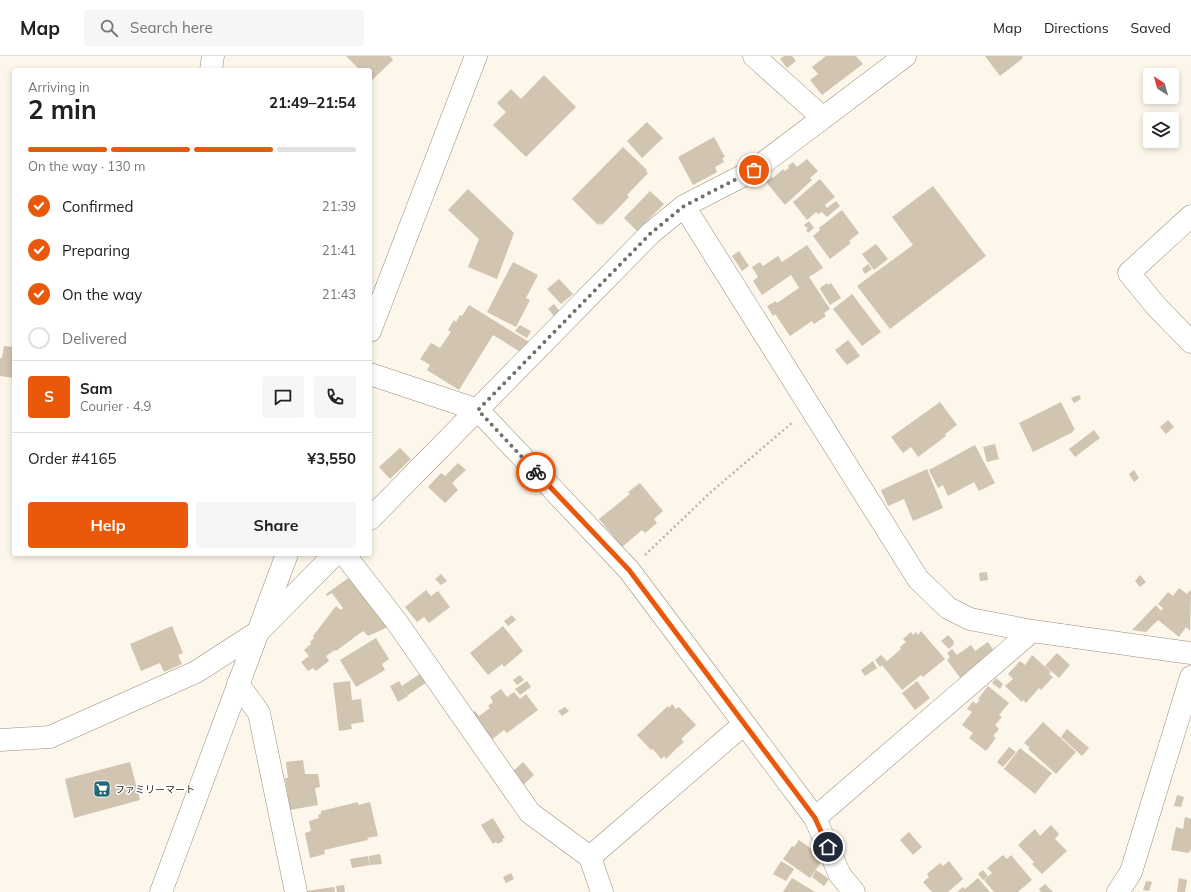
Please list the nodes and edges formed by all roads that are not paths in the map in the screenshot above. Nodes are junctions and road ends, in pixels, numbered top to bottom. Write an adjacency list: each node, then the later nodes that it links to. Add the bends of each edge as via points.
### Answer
1 (213, 56): 5 (street)
2 (476, 56): 9 (street)
3 (754, 56): 6 (street)
4 (905, 56): 6 (street)
5 (212, 68)
6 (823, 118): 7 (street, via 754,170)
7 (684, 206): 12 (street, via 651,233); 17 (street, via 918,579 948,608 970,619)
8 (1191, 216): 10 (street, via 1129,273)
9 (372, 326)
10 (1191, 342)
11 (372, 375): 12 (street)
12 (478, 410): 13 (street); 22 (street, via 629,570)
13 (372, 517)
14 (286, 556): 18 (street)
15 (333, 556): 18 (street)
16 (346, 556): 25 (street, via 396,621 530,812)
17 (1032, 631): 19 (street); 24 (street)
18 (258, 632): 21 (street); 23 (street, via 196,672 50,737)
19 (1191, 653)
20 (1191, 677): 30 (street, via 1131,872)
21 (238, 684): 26 (street); 27 (street, via 259,713)
22 (744, 724): 24 (street); 25 (street)
23 (0, 740)
24 (815, 818): 29 (street, via 840,875)
25 (590, 857): 28 (street)
26 (161, 892)
27 (296, 892)
28 (602, 892)
29 (854, 892)
30 (1118, 892)

